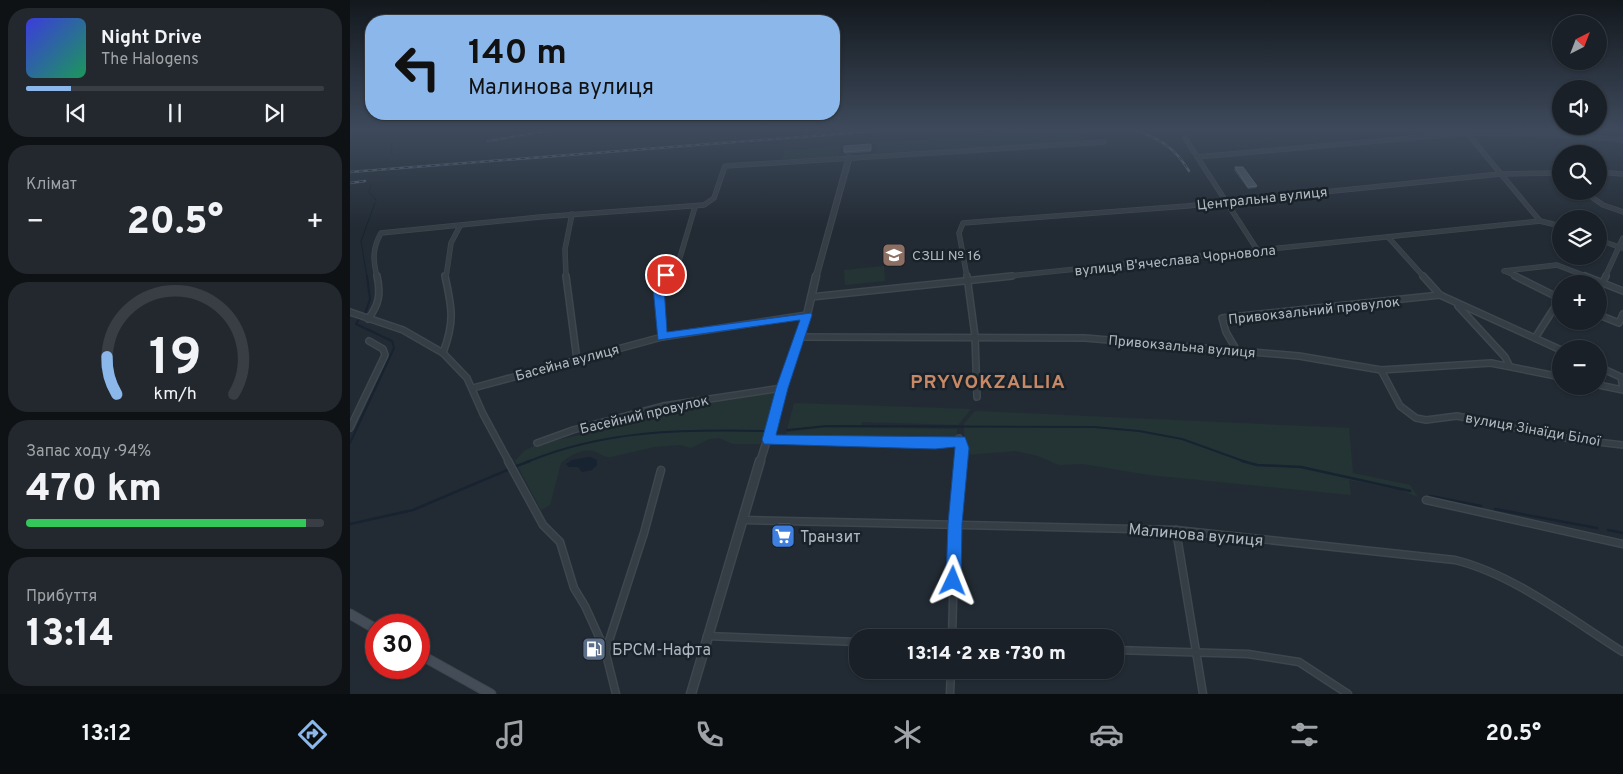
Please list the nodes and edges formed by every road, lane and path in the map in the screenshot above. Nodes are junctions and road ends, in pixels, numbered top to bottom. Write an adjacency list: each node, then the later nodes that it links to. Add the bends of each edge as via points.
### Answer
1 (781, 162): 11 (street, via 725,166 717,195 711,202)
2 (848, 162): 29 (street)
3 (1201, 162): 10 (street)
4 (1491, 162): 7 (street)
5 (1552, 173): 7 (street, Центральна вулиця)
6 (1607, 173): 8 (street)
7 (1500, 174): 10 (street, Центральна вулиця); 14 (street)
8 (1623, 174)
9 (1594, 200): 12 (street)
10 (1227, 202): 21 (street); 24 (street, Центральна вулиця, via 962,223 959,233)
11 (695, 207): 13 (street); 38 (street, via 678,264 658,287)
12 (1623, 212)
13 (572, 214): 16 (street); 45 (street, via 568,223 565,274 577,337)
14 (1540, 221): 15 (street, вулиця В'ячеслава Чорновола); 17 (street, вулиця В'ячеслава Чорновола)
15 (1552, 224)
16 (460, 226): 35 (street, via 381,234 372,246 381,289 377,310); 44 (street, via 451,243 446,274 452,307 451,331)
17 (1388, 237): 21 (street, вулиця В'ячеслава Чорновола); 27 (street)
18 (1623, 238): 20 (street)
19 (1607, 243): 20 (street)
20 (1621, 248): 23 (street)
21 (1258, 251): 24 (street, вулиця В'ячеслава Чорновола)
22 (1584, 275): 28 (street, via 1557,265 1504,271)
23 (1607, 275)
24 (968, 281): 29 (street, вулиця В'ячеслава Чорновола); 37 (street)
25 (1607, 284): 26 (street)
26 (1623, 291)
27 (1440, 295): 30 (street); 43 (street, Привокзальний провулок, via 1222,318)
28 (1552, 295)
29 (811, 297): 34 (street)
30 (1456, 304): 40 (street); 46 (street)
31 (350, 312): 35 (street)
32 (1552, 312): 40 (street)
33 (1623, 314): 36 (street, via 1619,323)
34 (807, 315): 38 (street, Басейна вулиця); 39 (street)
35 (364, 317): 44 (street, via 403,330)
36 (1607, 318)
37 (975, 336): 39 (street, Привокзальна вулиця); 43 (street, Привокзальна вулиця, via 1085,338); 54 (street)
38 (662, 337): 45 (street, Басейна вулиця)
39 (800, 337): 53 (street)
40 (1535, 338): 42 (street)
41 (369, 341): 56 (street, via 383,348 385,355)
42 (1552, 346)
43 (1237, 351): 47 (street, Привокзальна вулиця, via 1299,356)
44 (443, 353): 52 (street, via 467,378)
45 (577, 360): 52 (street, Басейна вулиця)
46 (1509, 365): 47 (street, Привокзальна вулиця, via 1491,363); 49 (street, Привокзальна вулиця)
47 (1381, 370): 59 (street, вулиця Зінаїди Білої, via 1399,408 1421,420 1457,416 1571,439)
48 (1607, 371): 50 (street)
49 (1552, 374)
50 (1622, 378): 51 (street, via 1623,390)
51 (1607, 387)
52 (472, 388): 71 (street, via 543,525 560,542 574,588)
53 (782, 388): 55 (street); 58 (street, Басейний провулок, via 663,406)
54 (977, 397)
55 (773, 422): 57 (street)
56 (350, 428)
57 (768, 441): 62 (street); 63 (street, via 935,444 960,440)
58 (537, 443)
59 (1623, 444)
60 (661, 470): 71 (street)
61 (1426, 500): 65 (street)
62 (744, 520): 63 (street, Малинова вулиця); 69 (street)
63 (955, 524): 64 (street, Малинова вулиця); 68 (street)
64 (1176, 530): 73 (street); 74 (street, Малинова вулиця, via 1455,560 1480,566)
65 (1623, 544)
66 (350, 614): 67 (main road)
67 (365, 623)
68 (952, 629)
69 (708, 636): 70 (street); 79 (street)
70 (849, 642)
71 (605, 650): 78 (street)
72 (1124, 650): 73 (street)
73 (1195, 652): 81 (street); 82 (street, via 1248,654 1299,662)
74 (1623, 652)
75 (430, 660): 77 (main road)
76 (951, 679): 80 (street)
77 (491, 694)
78 (616, 694)
79 (691, 694)
80 (950, 694)
81 (1203, 694)
82 (1348, 694)

